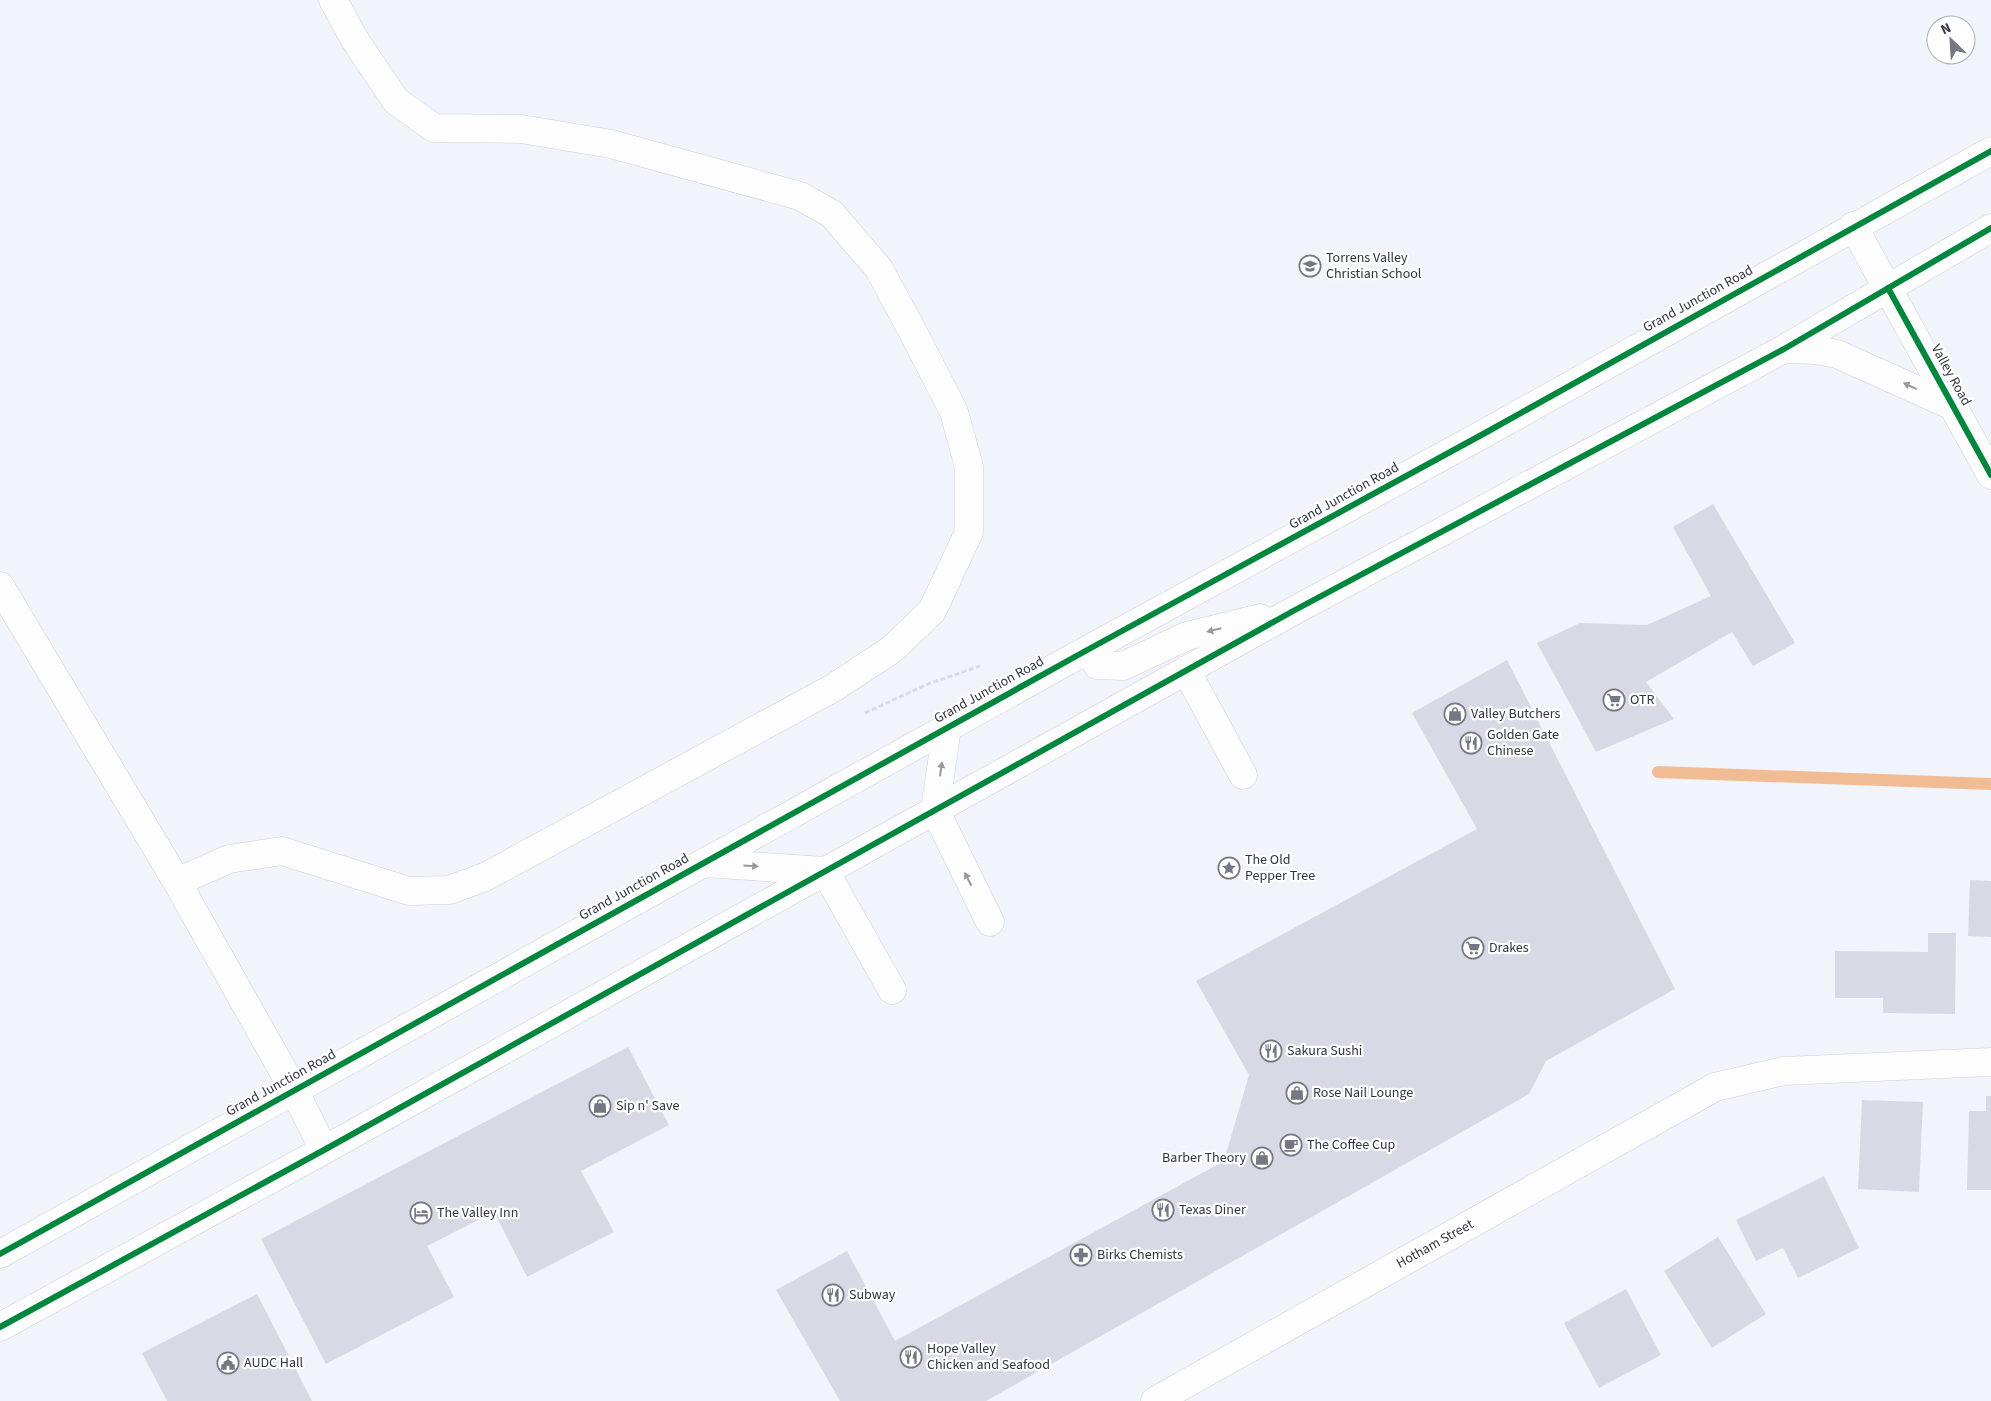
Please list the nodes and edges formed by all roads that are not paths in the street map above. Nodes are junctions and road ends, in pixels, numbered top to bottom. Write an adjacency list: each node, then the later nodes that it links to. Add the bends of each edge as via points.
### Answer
1 (333, 0): 18 (main road, via 355,40 396,101 434,128 521,129 611,144 800,196 832,214 879,269 954,412 969,467 969,532 932,611 891,650 833,688 486,877 449,890 409,891 282,851 229,859)
2 (1991, 151): 3 (main road, Grand Junction Road)
3 (1853, 226): 5 (main road, Valley Road); 11 (main road, Grand Junction Road, via 1485,433)
4 (1991, 228): 5 (main road)
5 (1888, 288): 6 (main road); 7 (main road, Valley Road)
6 (1784, 349): 7 (main road, one-way to 6, via 1837,354); 10 (main road)
7 (1955, 407): 8 (main road, Valley Road)
8 (1991, 475)
9 (0, 586): 18 (main road)
10 (1296, 610): 11 (main road, one-way to 11, via 1187,636 1123,666 1097,665); 12 (main road)
11 (1088, 649): 13 (main road, Grand Junction Road)
12 (1186, 670): 14 (main road); 15 (main road)
13 (947, 728): 15 (main road, one-way to 13); 16 (main road, Grand Junction Road)
14 (1243, 775)
15 (935, 810): 17 (main road); 19 (main road, one-way to 15)
16 (703, 863): 17 (main road, one-way to 17); 22 (main road, Grand Junction Road)
17 (825, 871): 20 (main road); 23 (main road)
18 (177, 882): 22 (main road)
19 (990, 922)
20 (892, 990)
21 (1991, 1062): 26 (main road, Hotham Street, via 1784,1071 1716,1087)
22 (294, 1090): 23 (main road); 24 (main road, Grand Junction Road)
23 (324, 1150): 25 (main road)
24 (0, 1254)
25 (0, 1327)
26 (1155, 1401)

